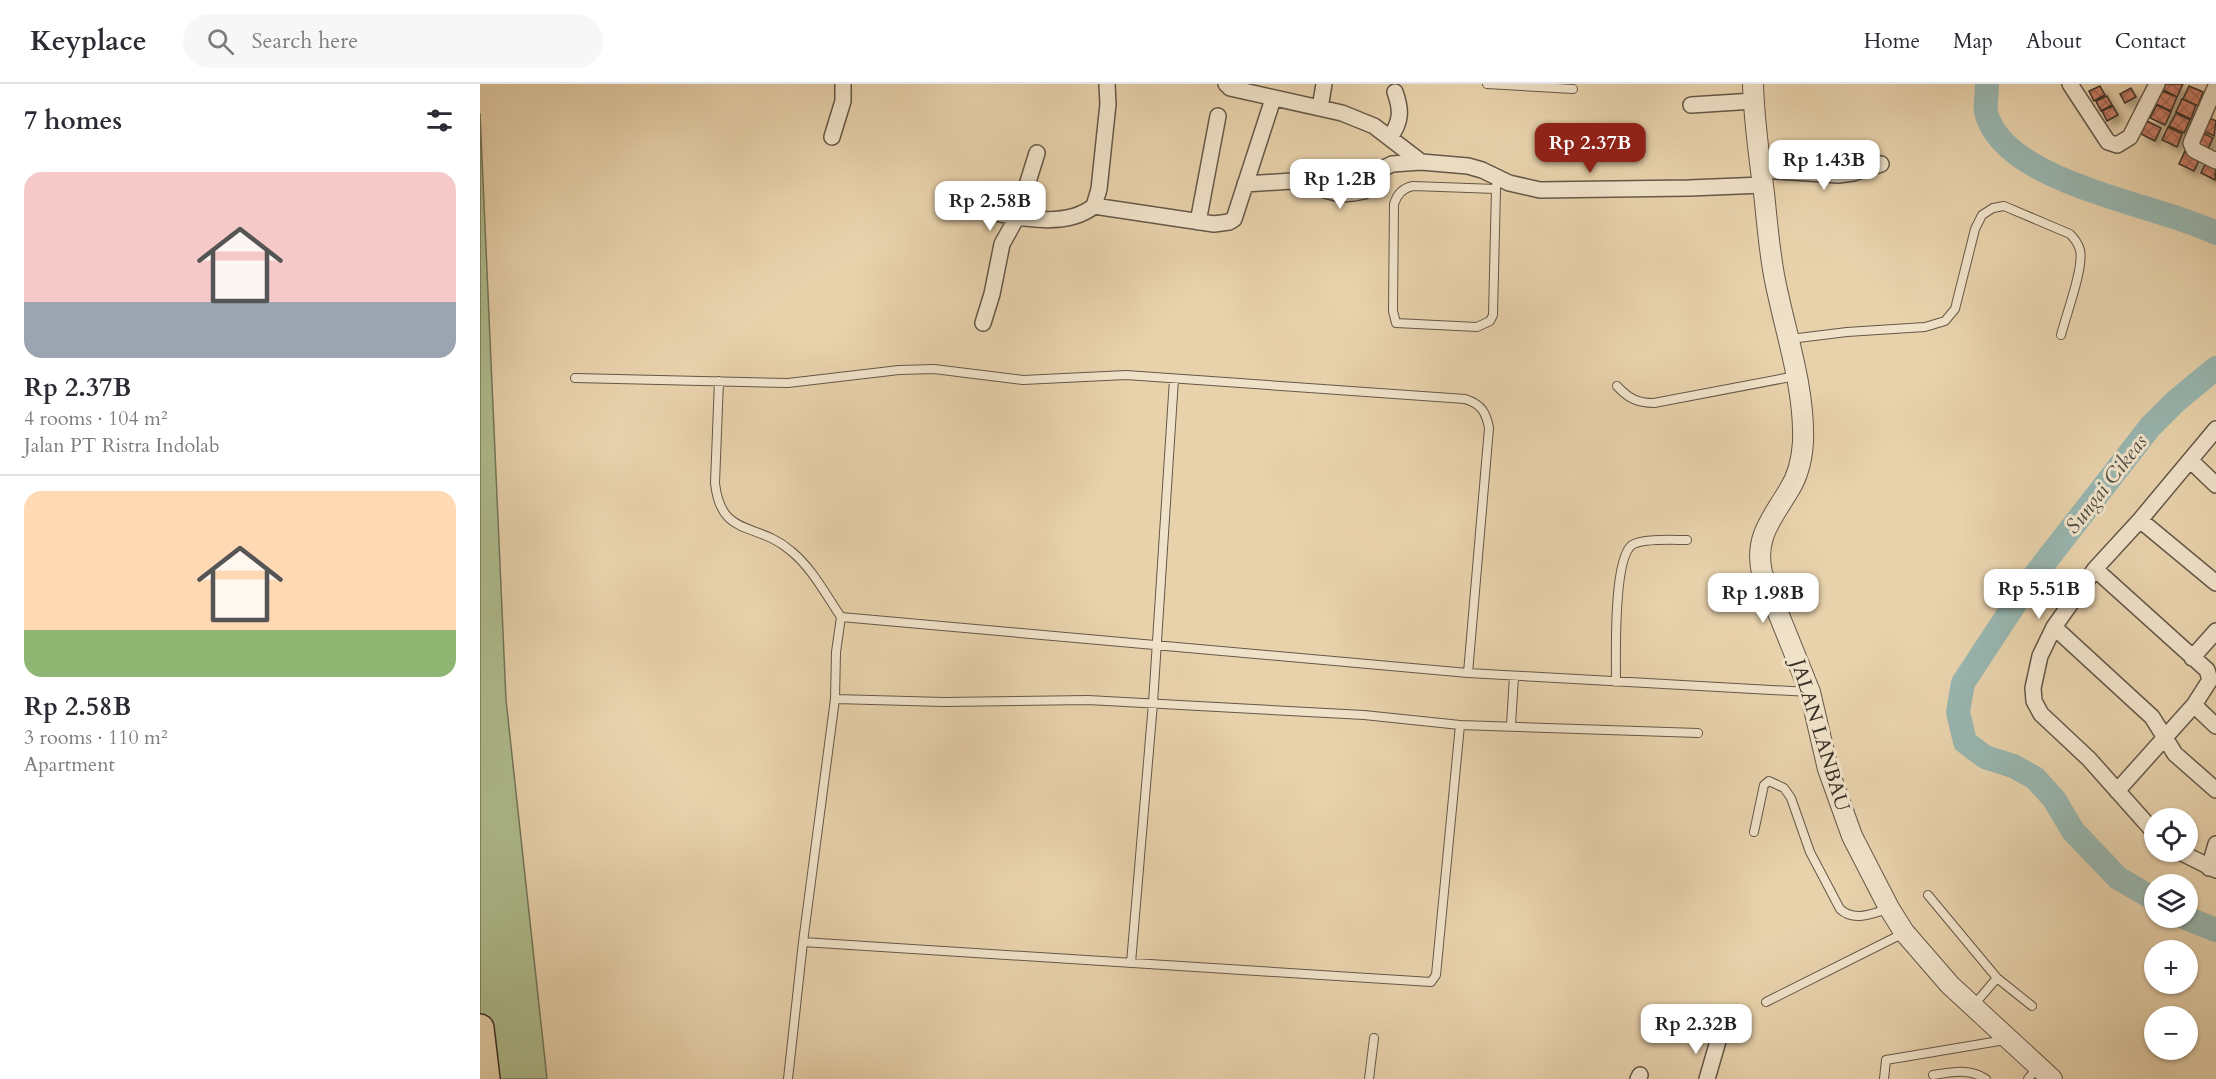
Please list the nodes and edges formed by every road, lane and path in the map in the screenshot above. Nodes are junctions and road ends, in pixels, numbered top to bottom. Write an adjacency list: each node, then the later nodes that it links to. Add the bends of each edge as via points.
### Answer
1 (843, 84): 16 (street, via 843,102)
2 (1107, 84): 26 (street, via 1099,189)
3 (1226, 84): 12 (street)
4 (1324, 84): 14 (street)
5 (1487, 84): 9 (lane)
6 (2070, 84): 7 (street, via 2108,142 2117,145 2130,137)
7 (2157, 84)
8 (2216, 86): 19 (street, via 2191,146)
9 (1573, 89)
10 (1395, 92): 17 (street, via 1401,116)
11 (1753, 93): 13 (street); 22 (street, JALAN LANBAU)
12 (1273, 99): 14 (street); 24 (street)
13 (1691, 105)
14 (1320, 108): 17 (street, via 1342,112)
15 (1218, 116): 28 (street)
16 (832, 137)
17 (1390, 137): 20 (street)
18 (1037, 153): 27 (street)
19 (2216, 161)
20 (1421, 162): 23 (street, via 1482,170); 24 (street, via 1382,168 1369,187 1353,193 1340,194 1292,181)
21 (1881, 164): 22 (street, via 1853,174)
22 (1762, 177): 23 (street, via 1572,191); 31 (street, JALAN LANBAU, via 1774,274)
23 (1497, 183): 23 (lane, via 1490,321 1477,327 1396,323 1396,198 1413,186)
24 (1245, 184): 28 (street, via 1234,219 1224,223)
25 (955, 206): 27 (street)
26 (1094, 206): 27 (street, via 1057,220); 28 (street)
27 (1017, 217): 29 (street, via 1002,244)
28 (1198, 222)
29 (983, 324)
30 (2061, 335): 31 (lane, via 2080,265 2077,241 2070,234 2004,206 1982,215 1954,309 1945,321 1925,327)
31 (1788, 340): 32 (street, JALAN LANBAU)
32 (1796, 376): 36 (lane, via 1654,403 1632,399); 52 (street, JALAN LANBAU, via 1803,442 1800,462 1761,541 1759,558)
33 (575, 378): 35 (lane)
34 (1174, 379): 35 (lane, via 1126,375 1023,380 925,369 807,382); 47 (lane); 49 (lane, via 1465,399 1483,410 1489,428)
35 (719, 381): 44 (lane, via 715,483 721,510 737,525 769,536 793,552)
36 (1617, 386)
37 (2216, 429): 38 (street)
38 (2190, 460): 39 (street); 40 (street)
39 (2216, 485)
40 (2140, 520): 42 (street); 43 (street)
41 (1687, 540): 51 (lane, via 1638,542 1625,553 1618,595)
42 (2095, 569): 45 (street); 48 (street)
43 (2216, 583)
44 (841, 617): 47 (lane); 53 (lane)
45 (2054, 627): 60 (street, via 2152,717); 62 (street, via 2035,674 2034,701 2041,714)
46 (2216, 630): 48 (street)
47 (1156, 645): 49 (lane); 54 (lane)
48 (2192, 657): 55 (street, via 2207,670 2210,680)
49 (1468, 673): 50 (lane)
50 (1514, 676): 51 (lane); 57 (lane)
51 (1616, 681): 52 (lane)
52 (1810, 692): 69 (street, JALAN LANBAU, via 1828,769 1852,836)
53 (835, 699): 54 (lane); 71 (lane)
54 (1153, 703): 56 (lane, via 1365,715); 72 (lane)
55 (2194, 705): 58 (street); 60 (street)
56 (1460, 725): 57 (lane); 72 (lane, via 1433,981)
57 (1511, 725): 59 (lane)
58 (2216, 726)
59 (1698, 733)
60 (2164, 736): 61 (street, via 2175,754); 62 (street)
61 (2216, 790)
62 (2116, 791): 63 (street)
63 (2144, 821)
64 (1754, 832): 69 (lane, via 1764,785 1769,781 1777,783 1796,809 1810,852 1839,909 1853,917)
65 (2216, 844): 67 (street)
66 (2198, 862): 67 (street)
67 (2212, 869)
68 (1928, 895): 73 (lane)
69 (1889, 908): 70 (street, JALAN LANBAU)
70 (1904, 932): 74 (lane); 75 (street, JALAN LANBAU)
71 (803, 942): 72 (lane); 84 (lane)
72 (1131, 963)
73 (1997, 978): 75 (lane); 76 (lane)
74 (1766, 1002)
75 (1973, 1006): 79 (street, JALAN LANBAU)
76 (2032, 1006)
77 (480, 1028): 83 (highway)
78 (1374, 1038): 85 (lane)
79 (2009, 1039): 82 (street, JALAN LANBAU); 87 (lane, via 1886,1060)
80 (1718, 1041): 86 (street)
81 (1933, 1075): 88 (lane, via 1969,1072)
82 (2039, 1075)
83 (486, 1079)
84 (788, 1079)
85 (1369, 1079)
86 (1707, 1079)
87 (1884, 1079)
88 (1986, 1079)

